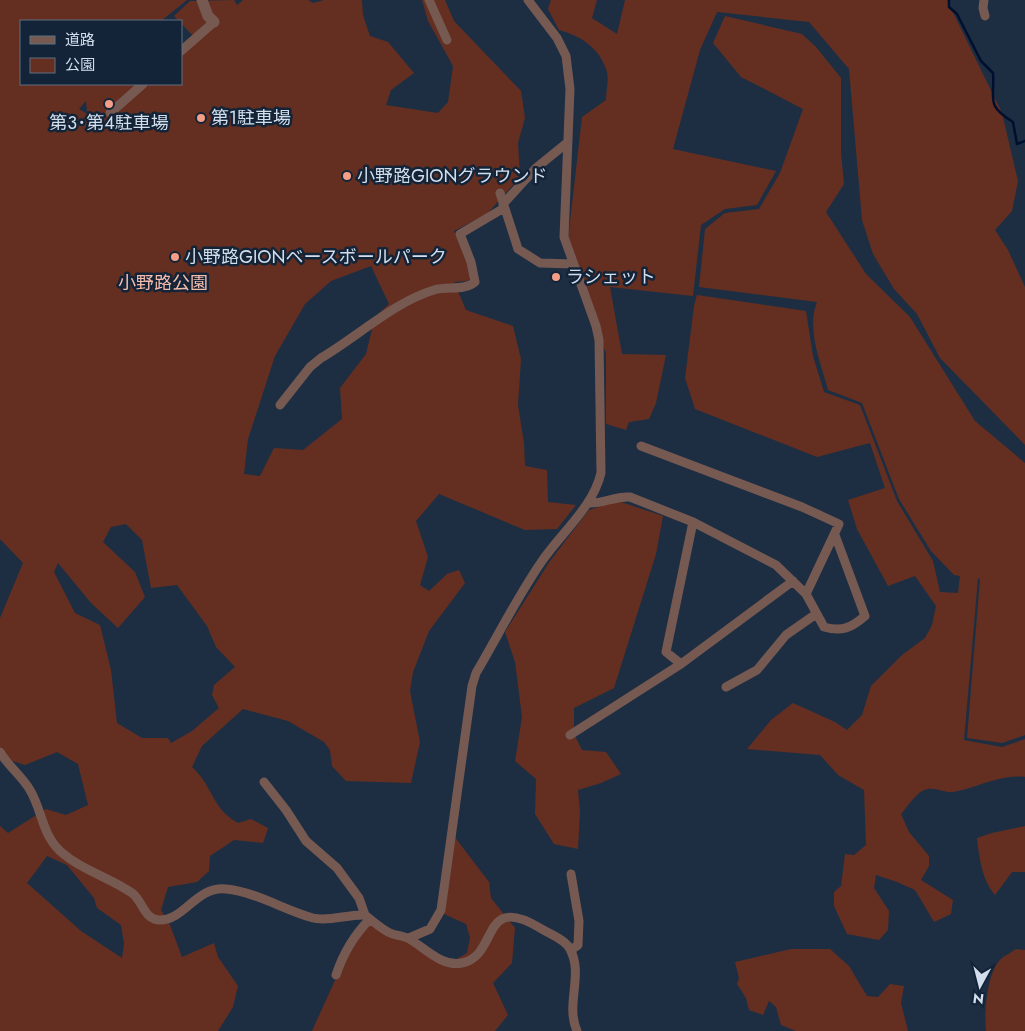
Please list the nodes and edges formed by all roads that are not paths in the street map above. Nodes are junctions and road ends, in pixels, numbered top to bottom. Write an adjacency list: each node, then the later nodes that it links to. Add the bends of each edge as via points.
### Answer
1 (202, 0): 6 (street)
2 (429, 0): 7 (street)
3 (528, 0): 11 (street, via 557,38 566,56 570,90)
4 (984, 0): 5 (street)
5 (985, 16)
6 (214, 22): 8 (street)
7 (447, 40)
8 (182, 50)
9 (142, 85): 10 (street)
10 (110, 113)
11 (568, 142): 13 (street, via 536,168); 14 (street, via 562,224)
12 (500, 192): 13 (street)
13 (503, 206): 14 (street, via 518,249 540,263); 15 (street, via 460,234 471,262 474,282 470,286 435,289 408,301 316,362)
14 (573, 264): 17 (street, via 599,340 601,473 599,485)
15 (280, 405)
16 (641, 446): 19 (street, via 840,524)
17 (588, 503): 18 (street, via 620,496); 30 (street, via 542,560 476,673 441,910 430,929)
18 (694, 522): 20 (street, via 776,565); 23 (street, via 666,652)
19 (835, 535): 21 (street); 22 (street, via 865,616 856,625 837,631 824,627)
20 (793, 581): 21 (street); 23 (street)
21 (806, 594): 22 (street)
22 (816, 614): 24 (street, via 786,635 757,670)
23 (681, 664): 25 (street)
24 (726, 688)
25 (570, 735)
26 (0, 752): 29 (street, via 30,789 44,829 58,850 86,870 131,892 155,920 172,918 208,891 225,889 248,894 315,919)
27 (264, 782): 29 (street, via 306,840 337,868 359,898)
28 (571, 874): 31 (street, via 579,921 578,945)
29 (367, 917): 30 (street, via 388,932); 32 (street)
30 (409, 938): 31 (street, via 445,962 463,963 475,956 500,921 515,916 562,941)
31 (571, 950): 33 (street, via 576,970 572,1008)
32 (336, 975)
33 (577, 1031)

